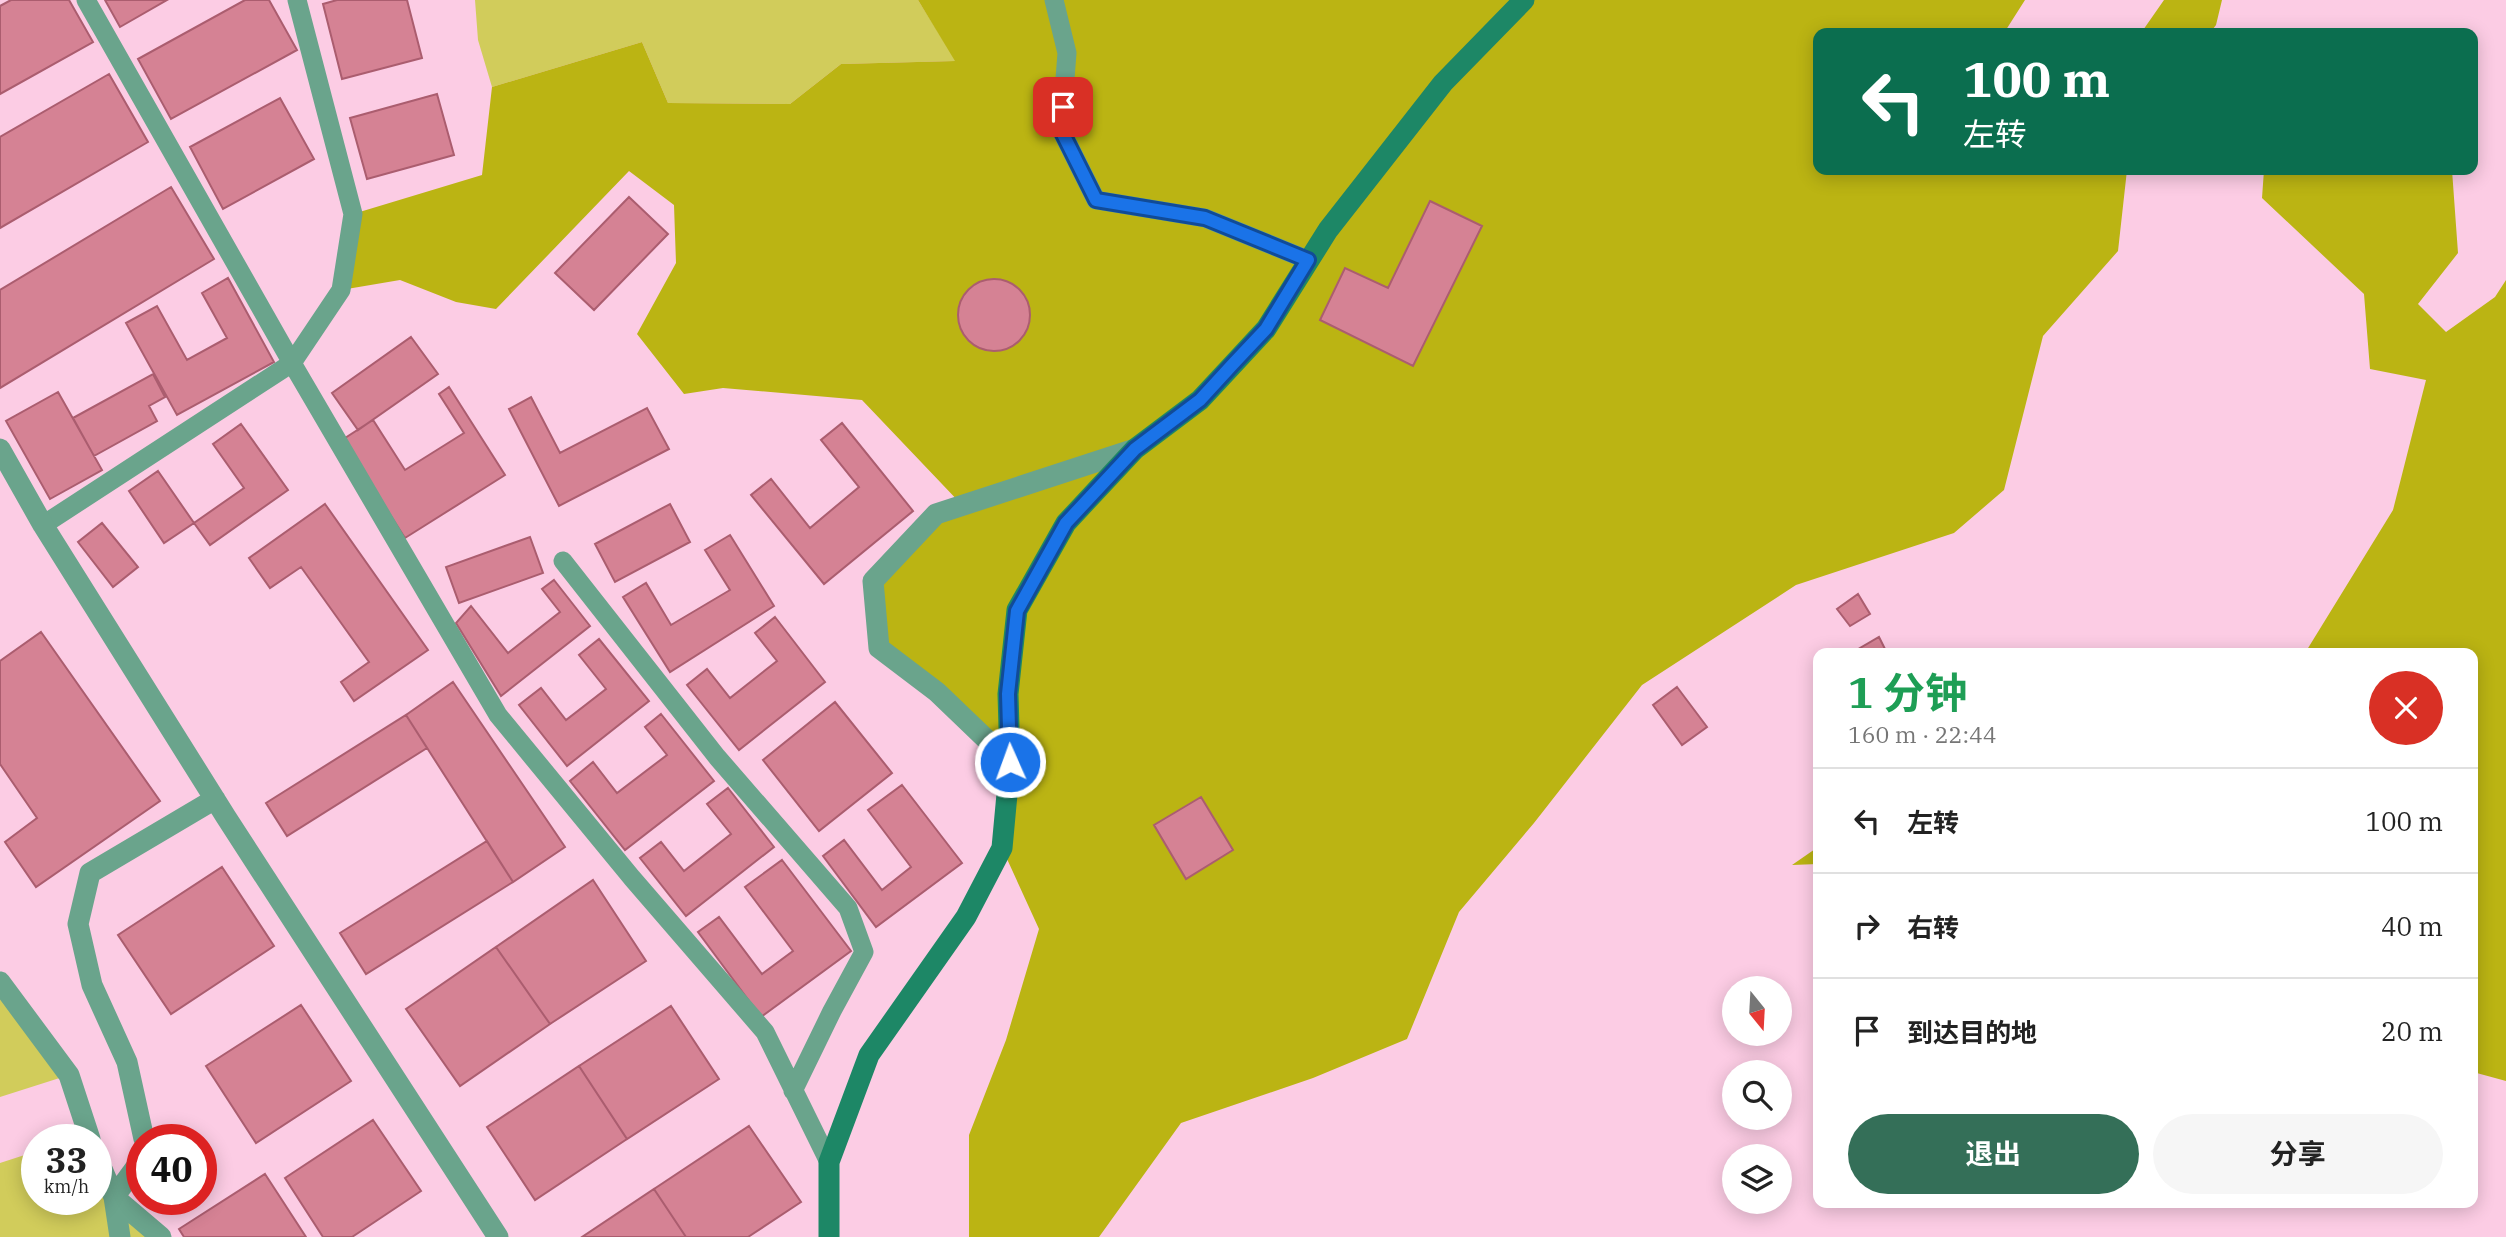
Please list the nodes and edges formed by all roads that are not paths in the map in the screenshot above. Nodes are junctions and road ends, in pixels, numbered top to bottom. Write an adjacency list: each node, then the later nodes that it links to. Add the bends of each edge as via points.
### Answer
1 (86, 0): 6 (lane)
2 (297, 0): 6 (lane, via 353,214 341,290)
3 (1054, 0): 5 (lane, via 1067,53 1061,130 1096,200 1205,218)
4 (1524, 0): 5 (street, via 1443,83)
5 (1308, 260): 8 (street, via 1266,329 1200,400)
6 (292, 363): 9 (lane); 14 (lane, via 498,715 765,1032)
7 (0, 449): 9 (street)
8 (1135, 449): 11 (street, via 1066,523 1017,611 1008,694); 11 (street, via 936,514 873,581 879,648 937,692)
9 (43, 525): 12 (street)
10 (563, 561): 14 (lane, via 717,757 848,908 864,952)
11 (1010, 762): 17 (street, via 1002,848 966,917 869,1055)
12 (215, 799): 16 (street, via 90,873 78,924 92,985 127,1062); 23 (street)
13 (0, 982): 15 (street, via 69,1075)
14 (793, 1091): 17 (lane)
15 (85, 1124)
16 (141, 1124)
17 (829, 1162): 24 (street)
18 (126, 1181): 20 (street)
19 (112, 1192): 20 (street)
20 (114, 1197): 21 (street); 22 (street)
21 (120, 1237)
22 (161, 1237)
23 (498, 1237)
24 (829, 1237)

